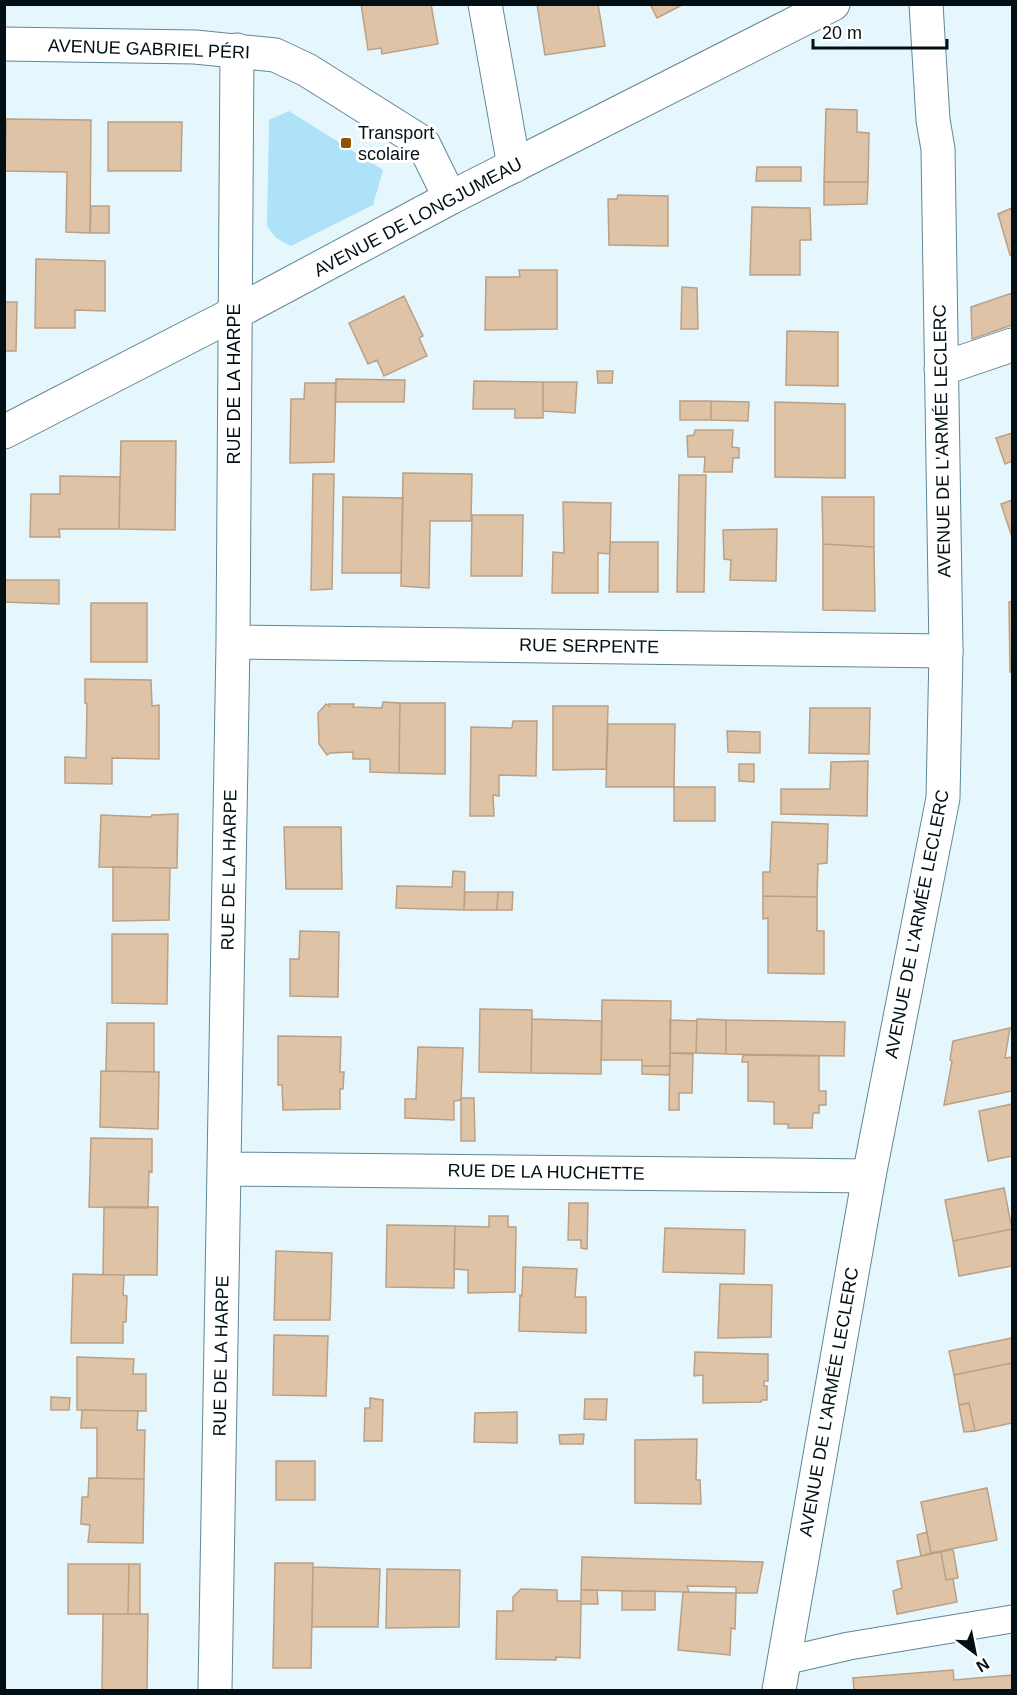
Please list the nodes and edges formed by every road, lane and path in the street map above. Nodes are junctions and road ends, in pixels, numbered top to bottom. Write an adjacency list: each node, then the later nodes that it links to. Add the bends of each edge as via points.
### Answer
1 (485, 4): 6 (street)
2 (833, 4): 6 (street, AVENUE DE LONGJUMEAU)
3 (926, 4): 10 (street, AVENUE DE L'ARMÉE LECLERC, via 938,149)
4 (4, 44): 5 (street, AVENUE GABRIEL PÉRI)
5 (237, 50): 7 (street, AVENUE GABRIEL PÉRI, via 275,55 307,70 423,143); 8 (street, RUE DE LA HARPE)
6 (514, 166): 7 (street, AVENUE DE LONGJUMEAU)
7 (450, 198): 8 (street, AVENUE DE LONGJUMEAU)
8 (235, 313): 11 (street, AVENUE DE LONGJUMEAU); 12 (street, RUE DE LA HARPE)
9 (1012, 345): 10 (street)
10 (941, 369): 13 (street, AVENUE DE L'ARMÉE LECLERC)
11 (4, 432)
12 (233, 642): 13 (street, RUE SERPENTE); 14 (street, RUE DE LA HARPE)
13 (946, 651): 15 (street, AVENUE DE L'ARMÉE LECLERC, via 944,798)
14 (224, 1169): 15 (street, RUE DE LA HUCHETTE); 18 (street, RUE DE LA HARPE)
15 (869, 1176): 17 (street, AVENUE DE L'ARMÉE LECLERC)
16 (1012, 1619): 17 (lane, via 849,1646)
17 (782, 1676)
18 (215, 1690)

